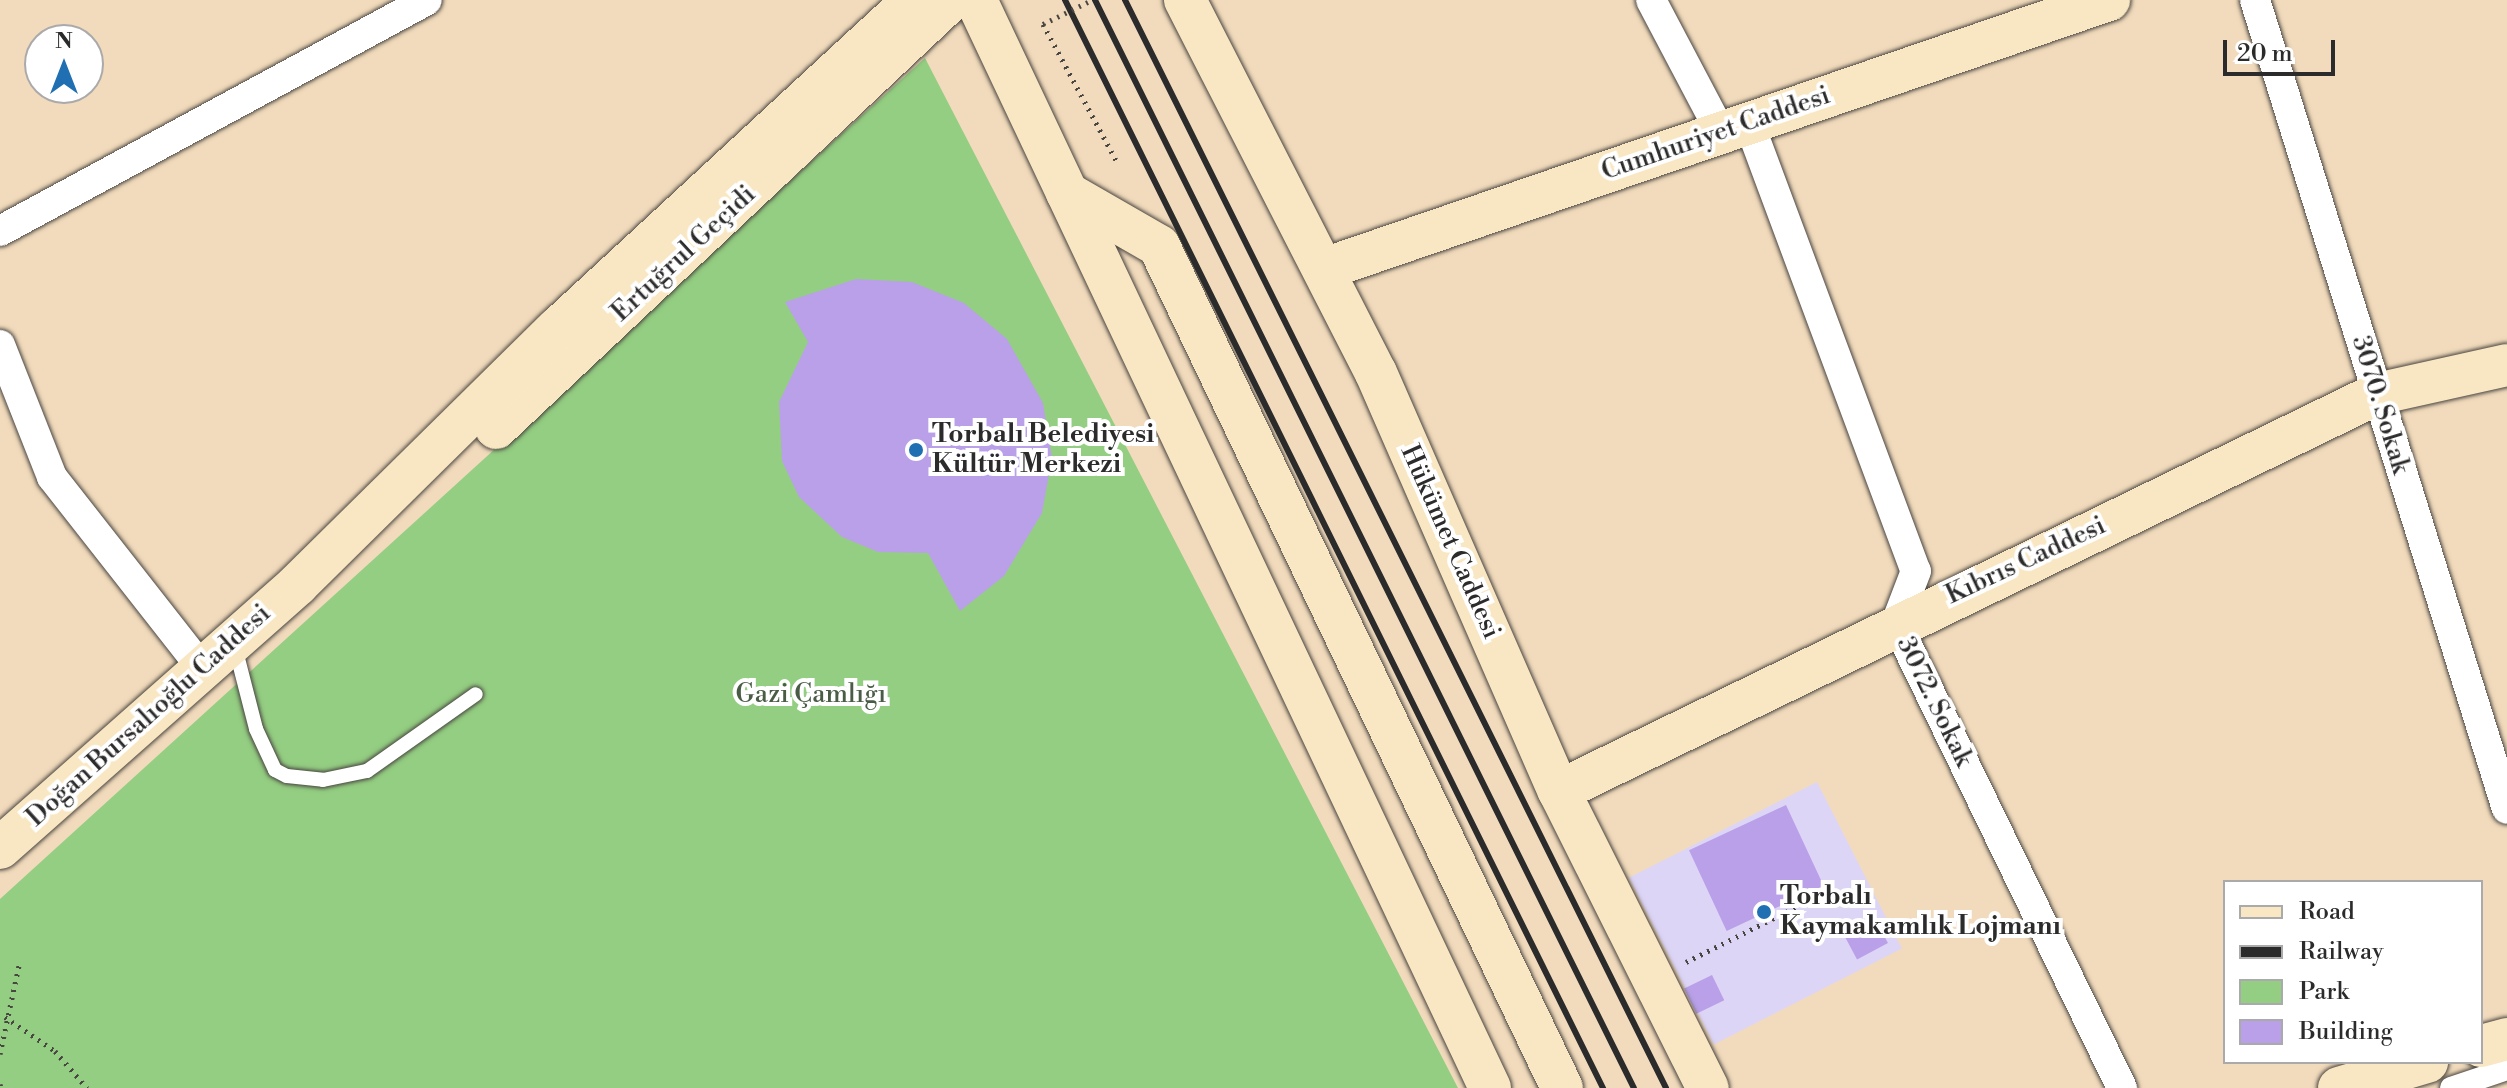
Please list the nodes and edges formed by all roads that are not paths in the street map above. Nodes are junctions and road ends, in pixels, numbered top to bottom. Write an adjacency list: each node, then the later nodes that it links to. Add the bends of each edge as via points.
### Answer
1 (427, 0): 11 (street)
2 (913, 0): 16 (main road, via 557,329)
3 (951, 0): 16 (main road, Ertuğrul Geçidi, via 414,504)
4 (976, 0): 10 (main road)
5 (1185, 0): 12 (main road, Hükümet Caddesi)
6 (1651, 0): 9 (street, 3072. Sokak)
7 (2109, 0): 9 (main road, Cumhuriyet Caddesi)
8 (2255, 0): 15 (street, 3070. Sokak)
9 (1735, 128): 12 (main road, Cumhuriyet Caddesi); 17 (street, 3072. Sokak, via 1916,571)
10 (1067, 193): 28 (main road); 29 (main road, via 1159,246)
11 (0, 231)
12 (1324, 269): 21 (main road, Hükümet Caddesi)
13 (0, 345): 19 (street, via 52,477)
14 (2507, 365): 15 (main road, Kıbrıs Caddesi)
15 (2377, 394): 17 (main road, Kıbrıs Caddesi); 22 (street, 3070. Sokak)
16 (298, 584): 18 (main road, Doğan Bursalıoğlu Caddesi)
17 (1896, 623): 21 (main road, Kıbrıs Caddesi); 31 (street, 3072. Sokak)
18 (232, 639): 19 (main road, Doğan Bursalıoğlu Caddesi); 20 (lane, via 256,729 275,770 287,776 323,780 367,771)
19 (200, 666): 23 (main road, Doğan Bursalıoğlu Caddesi)
20 (476, 694)
21 (1559, 791): 30 (main road, Hükümet Caddesi)
22 (2507, 809)
23 (0, 848)
24 (2507, 1039): 25 (main road)
25 (2483, 1045)
26 (2420, 1064): 32 (main road)
27 (2507, 1069): 33 (street)
28 (1490, 1088)
29 (1562, 1088)
30 (1708, 1088)
31 (2122, 1088)
32 (2339, 1088)
33 (2451, 1088)

